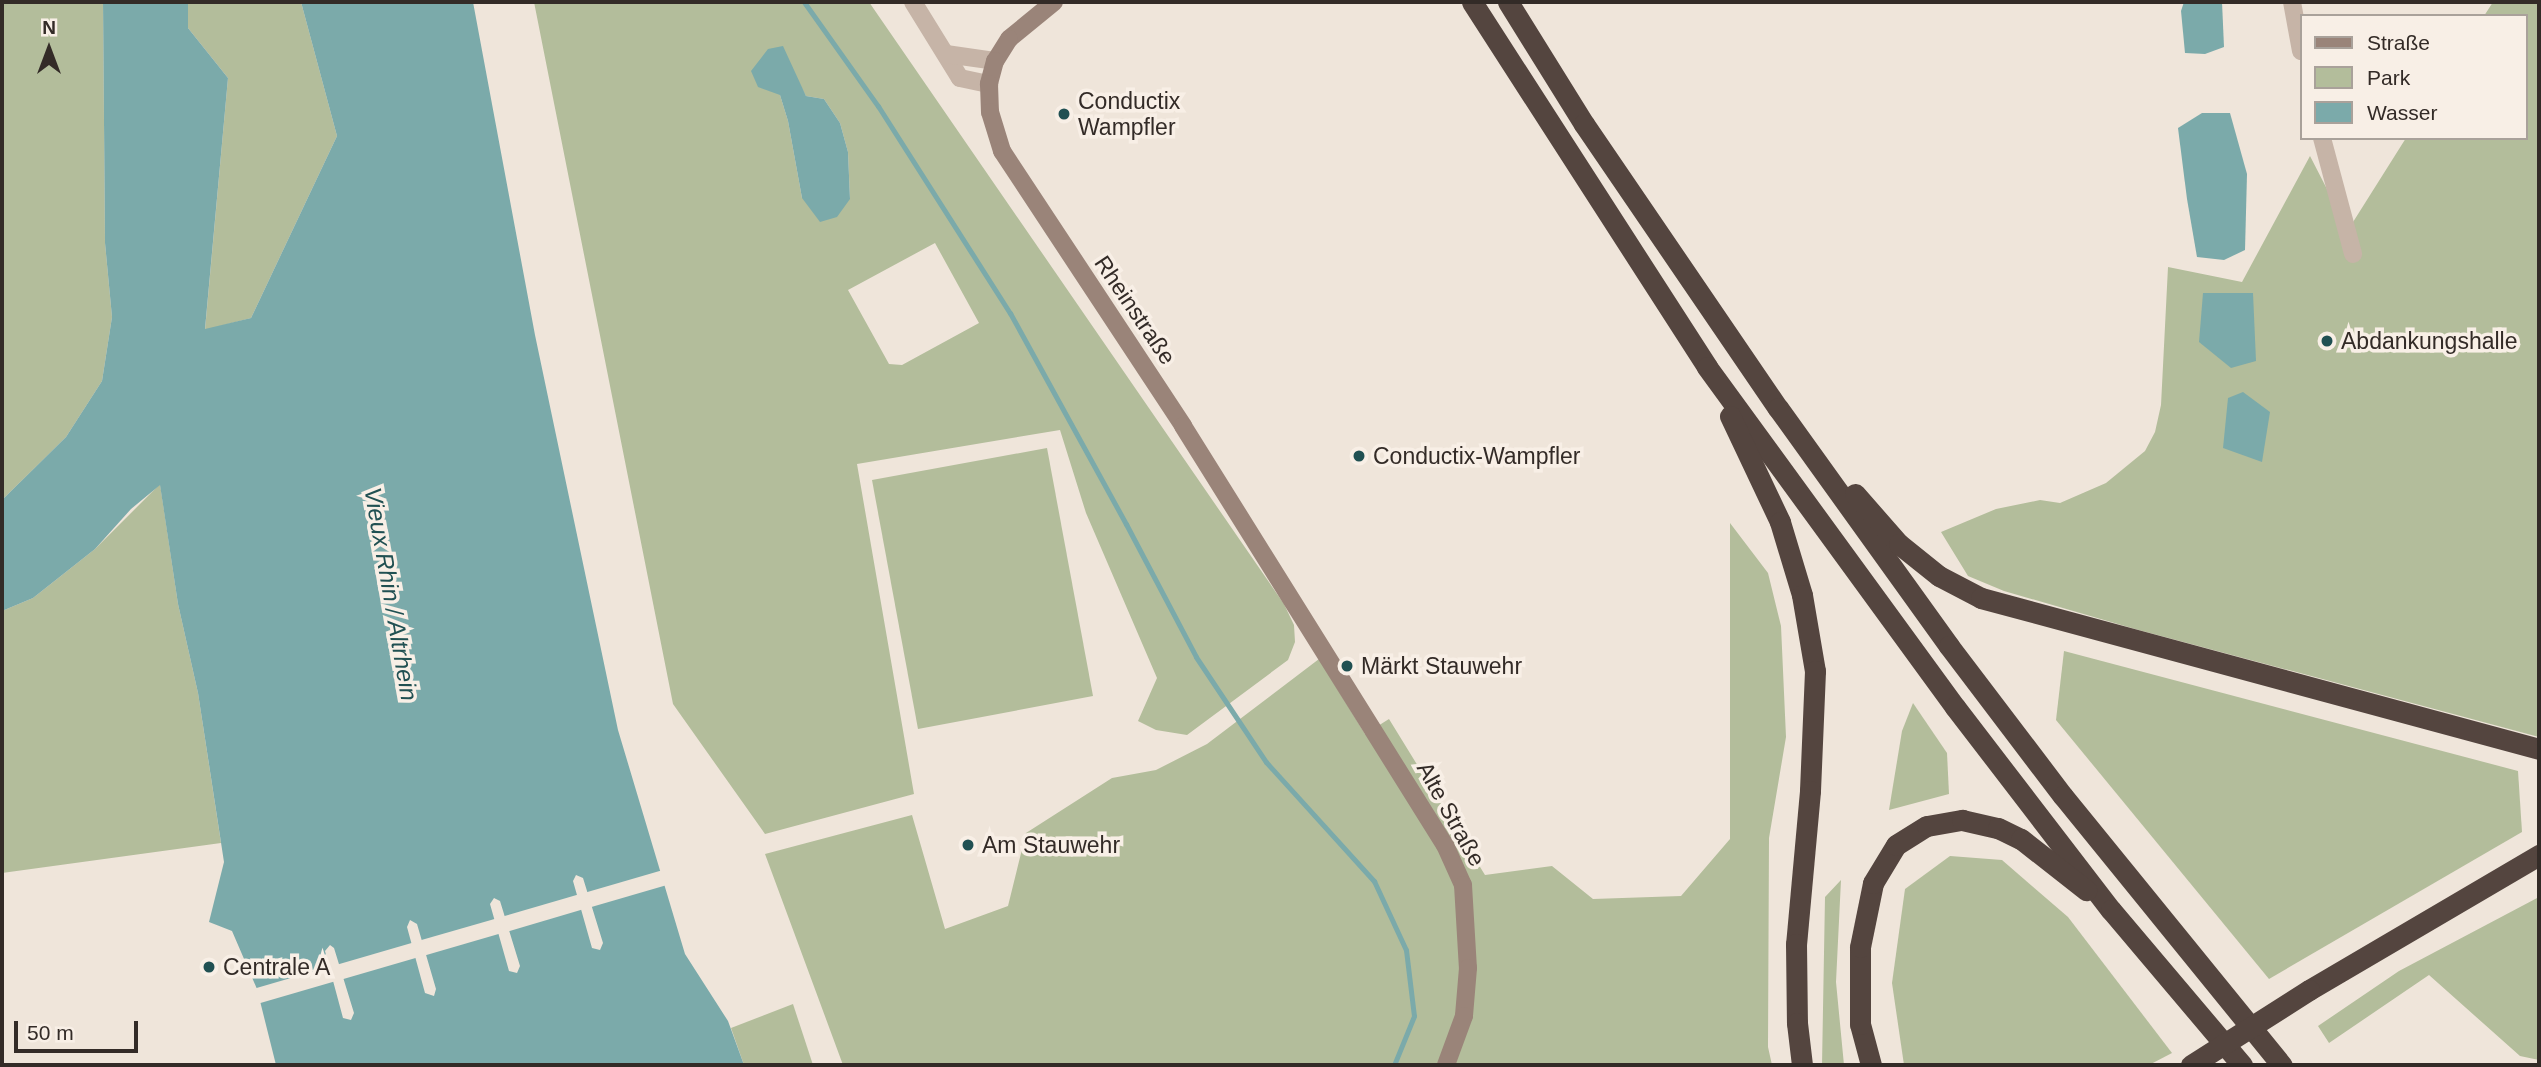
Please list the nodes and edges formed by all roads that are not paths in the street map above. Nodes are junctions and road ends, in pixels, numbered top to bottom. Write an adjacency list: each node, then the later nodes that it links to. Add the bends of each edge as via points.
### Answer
1 (913, 2): 7 (street)
2 (1054, 2): 8 (street, Rheinstraße, via 1009,39)
3 (1472, 2): 12 (highway)
4 (1507, 2): 13 (highway, via 1584,124)
5 (2292, 2): 6 (street)
6 (2300, 46)
7 (946, 54): 8 (street); 9 (street, via 960,78)
8 (995, 61): 9 (street, Rheinstraße)
9 (989, 84): 14 (street, Rheinstraße, via 990,112 1002,151)
10 (2323, 140): 11 (street)
11 (2353, 254)
12 (1707, 367): 17 (highway, via 1917,657); 19 (highway, via 1780,522 1802,595 1815,671 1796,944)
13 (1811, 452): 15 (highway, via 1899,544 1939,576 1981,598); 23 (highway, via 2063,796)
14 (1321, 647): 18 (street, Alte Straße, via 1445,845 1463,885 1468,968 1464,1016)
15 (2539, 749)
16 (2539, 855): 21 (highway, bridge)
17 (2111, 910): 20 (highway, via 2021,839 1998,828 1962,820 1927,826 1896,845 1873,883 1860,947 1860,1024); 22 (highway)
18 (1446, 1065)
19 (1802, 1065)
20 (1871, 1065)
21 (2191, 1065)
22 (2242, 1065)
23 (2282, 1065)

